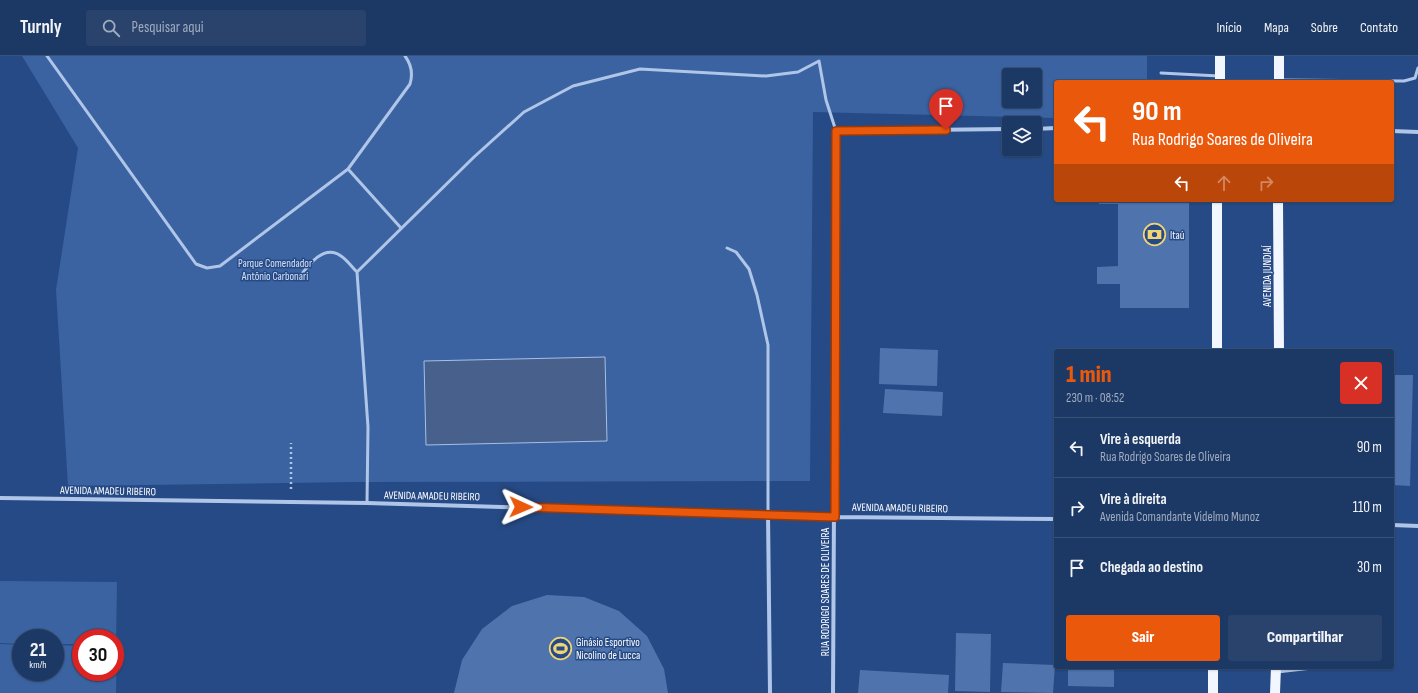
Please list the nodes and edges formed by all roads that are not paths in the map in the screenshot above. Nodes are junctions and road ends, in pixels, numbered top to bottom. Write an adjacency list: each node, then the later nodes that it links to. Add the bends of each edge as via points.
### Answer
1 (47, 56): 18 (lane, via 196,264 207,268 220,266)
2 (405, 56): 18 (lane, via 410,62 410,84)
3 (823, 56): 6 (lane)
4 (1220, 56): 9 (main road)
5 (1279, 56): 10 (main road)
6 (820, 61): 15 (lane, via 826,100); 21 (lane, via 798,72 766,76 640,69 573,86 524,112)
7 (1418, 68): 11 (lane, via 1415,78)
8 (1161, 73): 9 (lane)
9 (1220, 79)
10 (1279, 80)
11 (1394, 81)
12 (1054, 128): 14 (street)
13 (1002, 129): 15 (street)
14 (1042, 129)
15 (836, 131): 30 (street, RUA RODRIGO SOARES DE OLIVEIRA)
16 (1394, 131): 17 (street)
17 (1418, 132)
18 (348, 169): 21 (lane)
19 (1217, 202): 25 (main road)
20 (1278, 202): 26 (main road, AVENIDA JUNDIAÍ)
21 (401, 228): 23 (lane)
22 (727, 248): 29 (lane, via 736,252 749,270 768,345)
23 (357, 272): 24 (lane, via 340,255 326,253 314,259); 28 (lane, via 368,427)
24 (298, 279)
25 (1217, 349)
26 (1279, 349)
27 (0, 498): 28 (street, AVENIDA AMADEU RIBEIRO)
28 (367, 503): 29 (street, AVENIDA AMADEU RIBEIRO)
29 (768, 513): 30 (street, AVENIDA AMADEU RIBEIRO); 36 (street)
30 (835, 517): 31 (street, AVENIDA AMADEU RIBEIRO); 37 (street, RUA RODRIGO SOARES DE OLIVEIRA)
31 (1054, 519)
32 (1394, 525): 33 (street)
33 (1418, 526)
34 (1213, 669): 38 (main road)
35 (1276, 669): 39 (main road)
36 (770, 693)
37 (834, 693)
38 (1213, 693)
39 (1275, 693)

